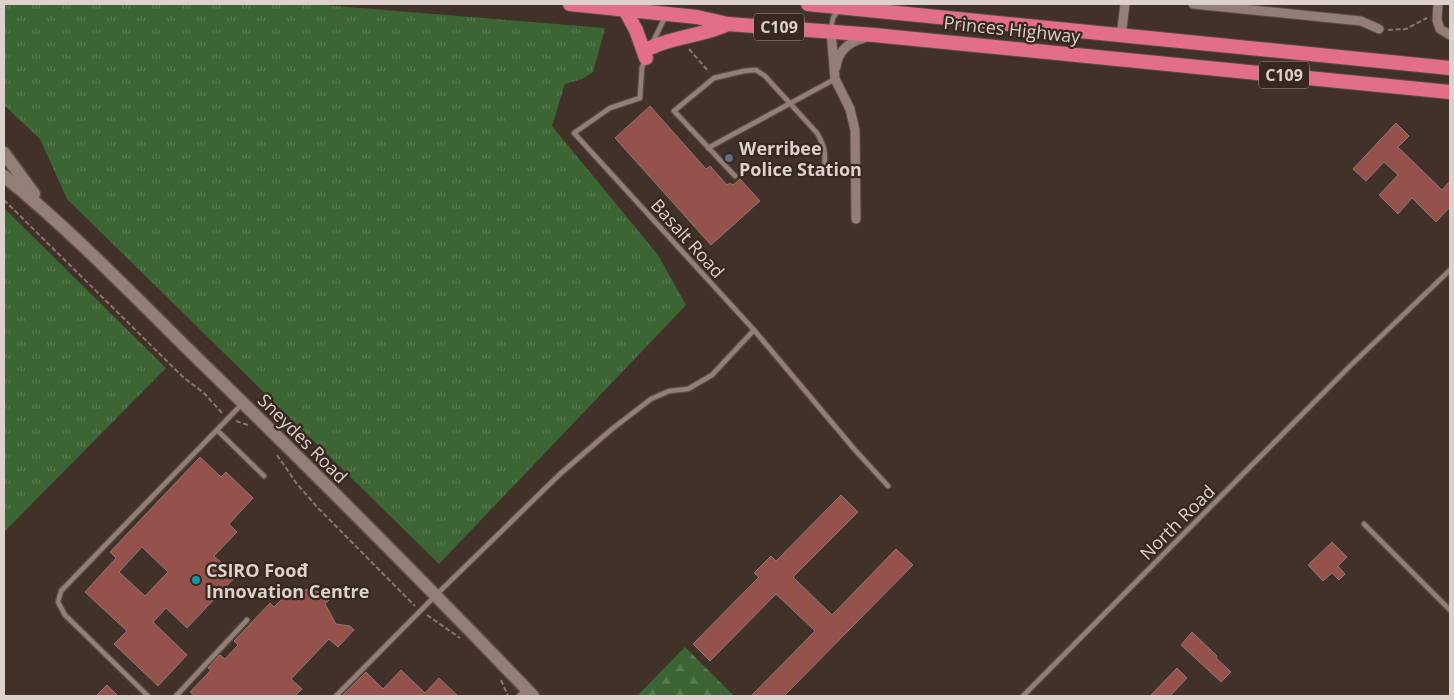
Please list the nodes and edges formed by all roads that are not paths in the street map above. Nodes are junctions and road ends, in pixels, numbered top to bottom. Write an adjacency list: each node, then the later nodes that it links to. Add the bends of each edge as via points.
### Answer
1 (570, 4): 9 (highway, Princes Highway / C109)
2 (808, 4): 6 (highway, Princes Highway / C109)
3 (1125, 4): 15 (street)
4 (1193, 4): 11 (street, via 1361,21)
5 (1438, 4): 14 (street, via 1440,29)
6 (842, 7): 7 (highway, Princes Highway / C109); 12 (lane, via 835,13)
7 (874, 7): 15 (highway, Princes Highway / C109)
8 (668, 9): 9 (highway, Princes Highway / C109); 10 (highway, Princes Highway / C109); 16 (lane, Basalt Road)
9 (625, 10): 16 (highway)
10 (728, 24): 12 (highway, Princes Highway / C109); 16 (highway, via 714,31 682,37)
11 (1379, 29)
12 (831, 31): 13 (highway, Princes Highway / C109); 19 (street)
13 (874, 35): 17 (highway, Princes Highway / C109); 19 (street, via 853,41 843,49 837,58)
14 (1450, 35)
15 (1122, 36): 17 (highway); 18 (highway, Princes Highway / C109)
16 (648, 53): 30 (lane, Basalt Road, via 642,67 640,98 610,108 574,134)
17 (1118, 59): 20 (highway, Princes Highway / C109)
18 (1450, 68)
19 (835, 79): 21 (lane); 24 (street, via 856,130)
20 (1450, 92)
21 (790, 104): 22 (lane); 22 (lane, via 756,70 714,78 674,112); 24 (lane, via 823,143 826,152 824,169)
22 (708, 148): 26 (lane)
23 (4, 153): 27 (main road, Sneydes Road)
24 (857, 171): 28 (street)
25 (4, 176): 27 (main road, Sneydes Road)
26 (735, 176)
27 (44, 208): 31 (main road, Sneydes Road)
28 (856, 219)
29 (1450, 270): 43 (lane, North Road, via 1350,366)
30 (754, 330): 34 (lane, Basalt Road); 36 (lane, via 712,375 688,389 651,399 612,429 560,474)
31 (243, 403): 32 (lane); 36 (main road, Sneydes Road)
32 (217, 430): 33 (lane); 40 (lane, via 61,591 58,602 65,615)
33 (264, 476)
34 (888, 486)
35 (1364, 524): 37 (lane)
36 (436, 595): 39 (main road, Sneydes Road); 42 (lane)
37 (1450, 610)
38 (247, 620): 41 (lane)
39 (526, 694)
40 (148, 696)
41 (176, 696)
42 (336, 696)
43 (1023, 696)

